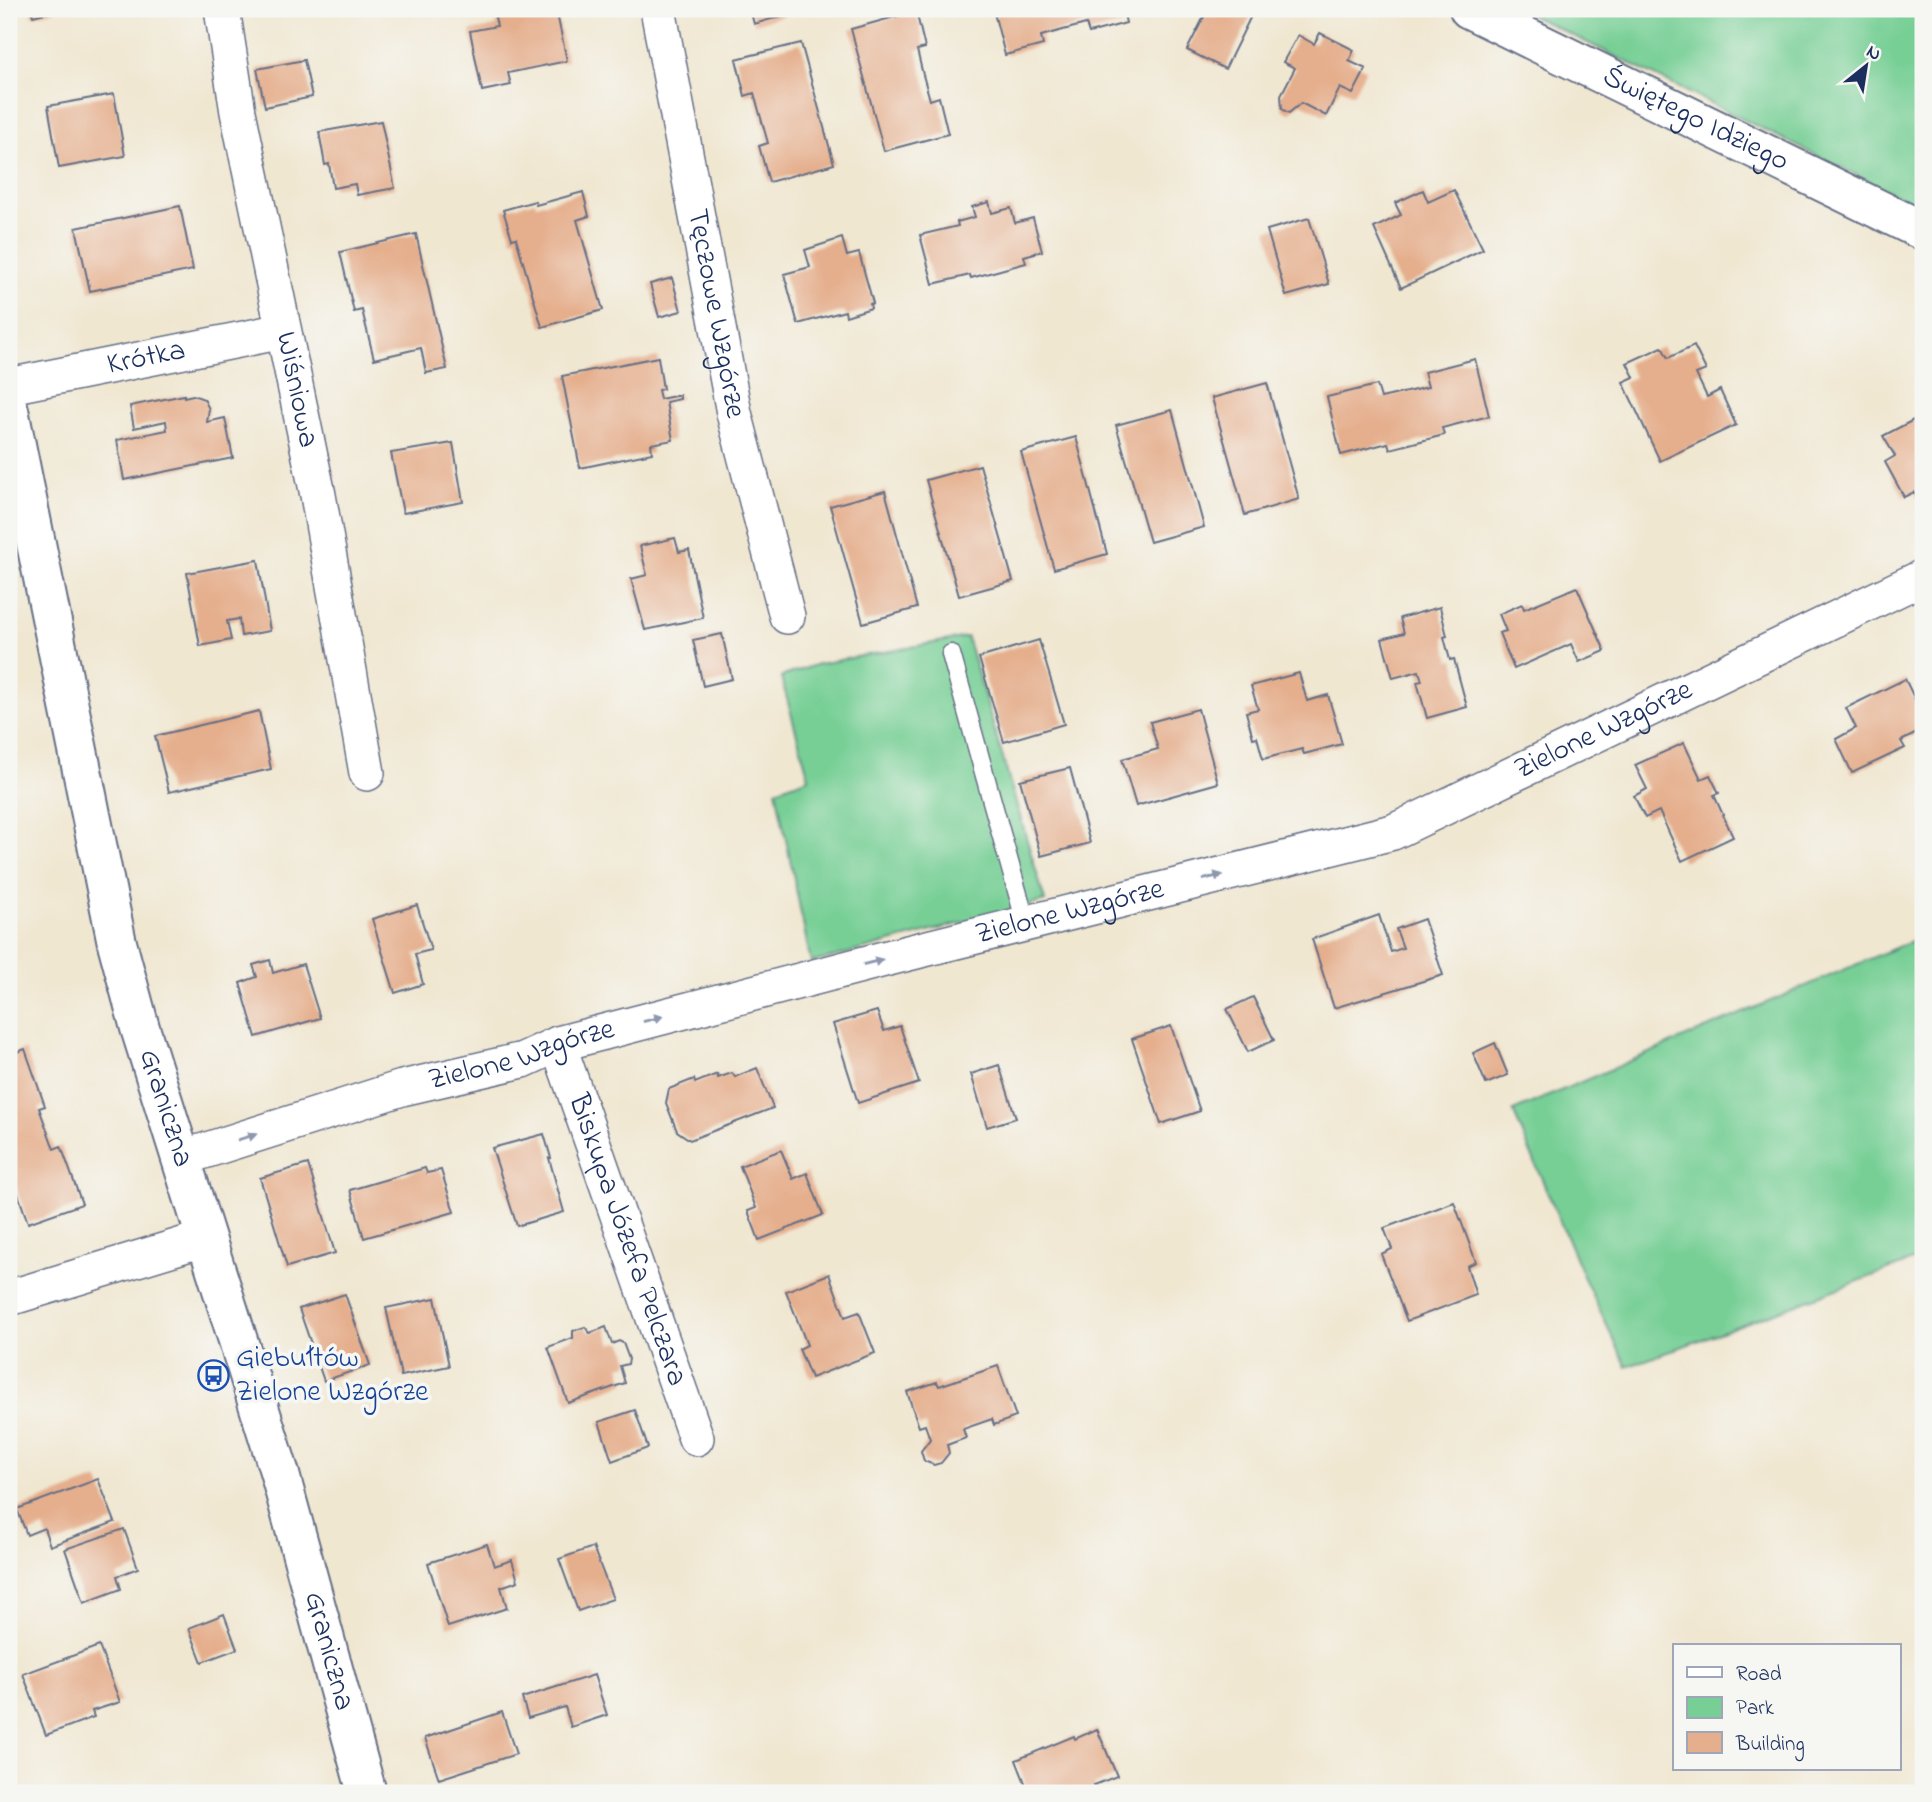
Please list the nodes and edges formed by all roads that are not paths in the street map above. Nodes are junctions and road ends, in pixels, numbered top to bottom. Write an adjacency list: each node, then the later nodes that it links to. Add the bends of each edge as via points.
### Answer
1 (222, 9): 5 (street, Wiśniowa)
2 (657, 9): 9 (street, Tęczowe Wzgórze, via 734,413)
3 (1469, 9): 4 (street, Świętego Idziego)
4 (1923, 231)
5 (283, 331): 6 (street, Krótka); 11 (street, Wiśniowa, via 318,495)
6 (9, 386)
7 (9, 410): 14 (street, Graniczna, via 117,943)
8 (1923, 577): 12 (street, Zielone Wzgórze, one-way to 8, via 1393,832)
9 (787, 616)
10 (951, 654): 12 (lane)
11 (367, 773)
12 (1026, 923): 13 (street, Zielone Wzgórze, one-way to 12)
13 (558, 1044): 14 (street, Zielone Wzgórze, one-way to 13, via 402,1088 523,1060); 17 (street, Biskupa Józefa Pelczara)
14 (182, 1158): 15 (street, Graniczna)
15 (206, 1238): 16 (street); 18 (street, Graniczna, via 279,1471)
16 (9, 1298)
17 (696, 1438)
18 (368, 1793)

